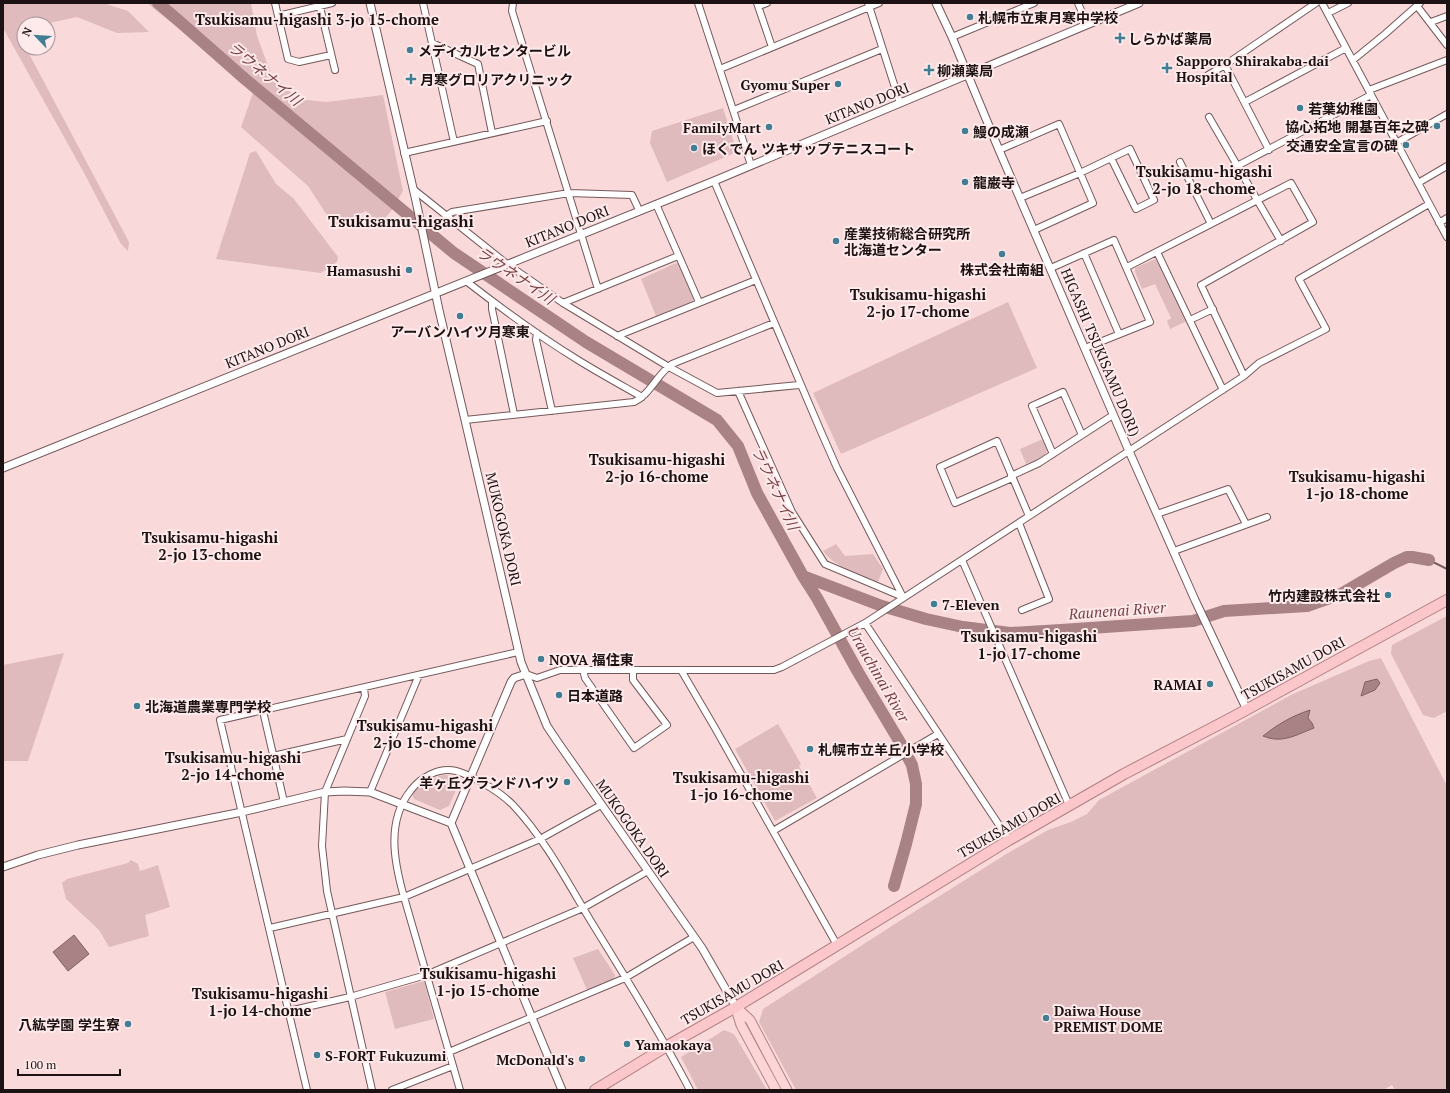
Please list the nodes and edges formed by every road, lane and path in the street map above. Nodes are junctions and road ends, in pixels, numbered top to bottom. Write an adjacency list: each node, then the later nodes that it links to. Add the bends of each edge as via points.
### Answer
1 (275, 3): 21 (street)
2 (332, 3): 16 (street)
3 (370, 3): 51 (street, MUKOGOKA DORI)
4 (423, 3): 26 (street)
5 (513, 3): 45 (street, via 512,11)
6 (698, 3): 35 (street)
7 (767, 3): 18 (street)
8 (879, 3): 19 (street)
9 (936, 3): 25 (street, HIGASHI TSUKISAMU DORI))
10 (1034, 3): 25 (street)
11 (1078, 3): 24 (street)
12 (1138, 3): 24 (street, KITANO DORI)
13 (1316, 3): 34 (street)
14 (1322, 3): 20 (street)
15 (1348, 3): 20 (street)
16 (319, 4): 21 (street); 31 (street)
17 (1419, 4): 23 (street); 32 (street)
18 (758, 5): 28 (street)
19 (869, 5): 28 (street); 30 (street)
20 (1328, 13): 29 (street)
21 (278, 16): 31 (street, via 288,59 299,62)
22 (1447, 16): 23 (street)
23 (1431, 22): 27 (street)
24 (1087, 24): 37 (street, KITANO DORI)
25 (952, 37): 37 (street, HIGASHI TSUKISAMU DORI))
26 (432, 42): 46 (street, via 478,64); 47 (street)
27 (1447, 45)
28 (772, 47): 35 (street)
29 (1346, 48): 32 (street); 40 (street)
30 (882, 49): 41 (street); 42 (street)
31 (331, 55): 36 (street)
32 (1353, 60): 39 (street)
33 (1447, 60): 39 (street)
34 (1225, 65): 38 (street); 40 (street)
35 (720, 69): 42 (street)
36 (335, 70)
37 (967, 75): 41 (street, KITANO DORI); 49 (street, HIGASHI TSUKISAMU DORI))
38 (1208, 75)
39 (1370, 93): 48 (street); 50 (street)
40 (1245, 102): 50 (street)
41 (900, 103): 54 (street, KITANO DORI)
42 (734, 110): 54 (street)
43 (1447, 114): 48 (street)
44 (1210, 117): 55 (street)
45 (547, 121): 46 (street); 61 (street)
46 (492, 133): 47 (street)
47 (454, 142): 51 (street)
48 (1396, 143): 59 (street)
49 (999, 150): 57 (street, via 1060,124); 62 (street, HIGASHI TSUKISAMU DORI))
50 (1269, 150): 55 (street)
51 (404, 153): 60 (street, MUKOGOKA DORI)
52 (1111, 158): 52 (street, via 1136,209 1154,200 1130,149); 57 (street)
53 (1180, 162): 70 (street)
54 (751, 165): 58 (street, KITANO DORI)
55 (1237, 166): 63 (street)
56 (1447, 166): 59 (street)
57 (1080, 173): 62 (street); 71 (street, via 1093,203)
58 (714, 181): 64 (street, KITANO DORI); 82 (street)
59 (1418, 183): 65 (street)
60 (413, 189): 67 (street); 84 (street, MUKOGOKA DORI)
61 (569, 194): 66 (street, via 632,195); 67 (street, via 452,212); 72 (street)
62 (1020, 198): 71 (street, HIGASHI TSUKISAMU DORI))
63 (1257, 200): 70 (street); 74 (street); 74 (street, via 1291,183 1313,222)
64 (656, 204): 66 (street, KITANO DORI); 77 (street)
65 (1429, 204): 69 (street); 96 (street, via 1299,279 1326,329 1259,363)
66 (639, 210): 72 (street, KITANO DORI)
67 (446, 216): 78 (street)
68 (1447, 218): 69 (street)
69 (1439, 223): 73 (street)
70 (1211, 224): 75 (street)
71 (1034, 230): 80 (street, HIGASHI TSUKISAMU DORI))
72 (581, 234): 78 (street, KITANO DORI); 83 (street)
73 (1447, 237)
74 (1281, 241): 88 (street, via 1201,285)
75 (1157, 252): 79 (street); 89 (street)
76 (1084, 254): 79 (street, via 1114,240); 80 (street); 92 (street)
77 (678, 256): 83 (street); 86 (street)
78 (506, 265): 81 (street, KITANO DORI); 87 (street)
79 (1127, 267): 92 (street, via 1150,322)
80 (1051, 268): 94 (street, HIGASHI TSUKISAMU DORI))
81 (468, 280): 84 (street, KITANO DORI); 85 (street)
82 (756, 280): 86 (street); 90 (street)
83 (598, 289): 87 (street)
84 (435, 293): 104 (street, MUKOGOKA DORI); 108 (street, KITANO DORI)
85 (492, 302): 91 (street); 102 (street)
86 (699, 302): 93 (street)
87 (563, 303): 93 (street)
88 (1213, 309): 89 (street); 96 (street)
89 (1190, 320): 98 (street)
90 (774, 323): 95 (street); 97 (street)
91 (537, 333): 100 (street, via 579,361); 101 (street, via 536,340)
92 (1119, 334): 94 (street)
93 (618, 336): 95 (street)
94 (1085, 348): 103 (street, HIGASHI TSUKISAMU DORI))
95 (669, 366): 99 (street, via 717,393); 100 (street)
96 (1244, 376): 98 (street)
97 (799, 385): 99 (street); 117 (street, via 837,468)
98 (1223, 390): 106 (street)
99 (738, 391): 117 (street, via 792,512 825,564)
100 (642, 397): 101 (street, via 634,402)
101 (552, 411): 102 (street)
102 (514, 414): 104 (street)
103 (1113, 415): 105 (street); 106 (street, HIGASHI TSUKISAMU DORI))
104 (465, 420): 121 (street, MUKOGOKA DORI)
105 (1082, 435): 107 (street); 107 (street, via 1063,392 1032,406)
106 (1129, 451): 110 (street, HIGASHI TSUKISAMU DORI)); 111 (street)
107 (1053, 454): 109 (street)
108 (3, 468)
109 (1012, 477): 109 (street, via 955,503 940,467 997,441); 111 (street)
110 (1157, 514): 114 (street, via 1228,489); 115 (street, HIGASHI TSUKISAMU DORI))
111 (1029, 516): 113 (street)
112 (1266, 517): 114 (street)
113 (1019, 523): 116 (street); 119 (street, via 1050,599)
114 (1246, 524): 115 (street)
115 (1174, 551): 128 (street, HIGASHI TSUKISAMU DORI))
116 (962, 560): 117 (street); 139 (street)
117 (903, 597): 120 (street)
118 (1447, 600): 128 (highway, TSUKISAMU DORI)
119 (1022, 610)
120 (865, 623): 124 (street, via 774,670); 130 (street)
121 (518, 652): 125 (street); 126 (street, MUKOGOKA DORI)
122 (583, 670): 123 (street); 123 (street, via 585,678 634,748 667,725 633,680); 126 (street, via 560,670 537,678)
123 (633, 670): 124 (street)
124 (681, 670): 142 (street)
125 (419, 674): 127 (street); 135 (street)
126 (526, 674): 133 (street, via 514,678 511,682); 138 (street, MUKOGOKA DORI, via 547,726)
127 (364, 688): 129 (street); 131 (street, via 365,696)
128 (1246, 710): 139 (highway, TSUKISAMU DORI)
129 (263, 711): 132 (street); 140 (street, via 220,720)
130 (938, 734): 142 (street); 144 (street)
131 (347, 739): 132 (street); 134 (street)
132 (273, 756): 136 (street)
133 (470, 777): 137 (street, via 447,770 428,775 414,785); 141 (street); 143 (street, via 492,788 512,804)
134 (325, 792): 135 (street); 136 (street); 150 (street, via 322,846)
135 (370, 792): 137 (street)
136 (284, 802): 140 (street)
137 (402, 804): 141 (street); 148 (street, via 396,826 395,854)
138 (601, 805): 143 (street); 147 (street, MUKOGOKA DORI)
139 (1069, 805): 144 (highway, TSUKISAMU DORI)
140 (242, 812): 145 (street, via 78,845); 151 (street)
141 (451, 823): 146 (street)
142 (774, 831): 154 (street)
143 (540, 839): 146 (street); 149 (street)
144 (1009, 840): 154 (highway, TSUKISAMU DORI)
145 (3, 867)
146 (470, 870): 148 (street); 153 (street)
147 (648, 871): 149 (street); 152 (street, MUKOGOKA DORI)
148 (404, 897): 150 (street); 155 (street)
149 (583, 908): 153 (street); 156 (street)
150 (332, 913): 151 (street); 157 (street)
151 (270, 928): 159 (street)
152 (694, 937): 156 (street); 158 (street, MUKOGOKA DORI)
153 (501, 944): 155 (street); 160 (street)
154 (837, 945): 158 (highway, TSUKISAMU DORI)
155 (426, 975): 157 (street); 162 (street)
156 (625, 978): 160 (street); 161 (street)
157 (350, 997): 159 (street); 165 (street)
158 (736, 1007): 161 (highway, TSUKISAMU DORI); 171 (main road, via 741,1025); 172 (main road, via 750,1020)
159 (288, 1011): 164 (street)
160 (531, 1018): 162 (street); 168 (street)
161 (667, 1046): 169 (highway, TSUKISAMU DORI); 170 (street)
162 (449, 1052): 163 (street)
163 (453, 1066): 166 (street); 167 (street)
164 (307, 1090)
165 (372, 1090)
166 (392, 1090)
167 (460, 1090)
168 (562, 1090)
169 (595, 1090)
170 (690, 1090)
171 (776, 1090)
172 (787, 1090)

